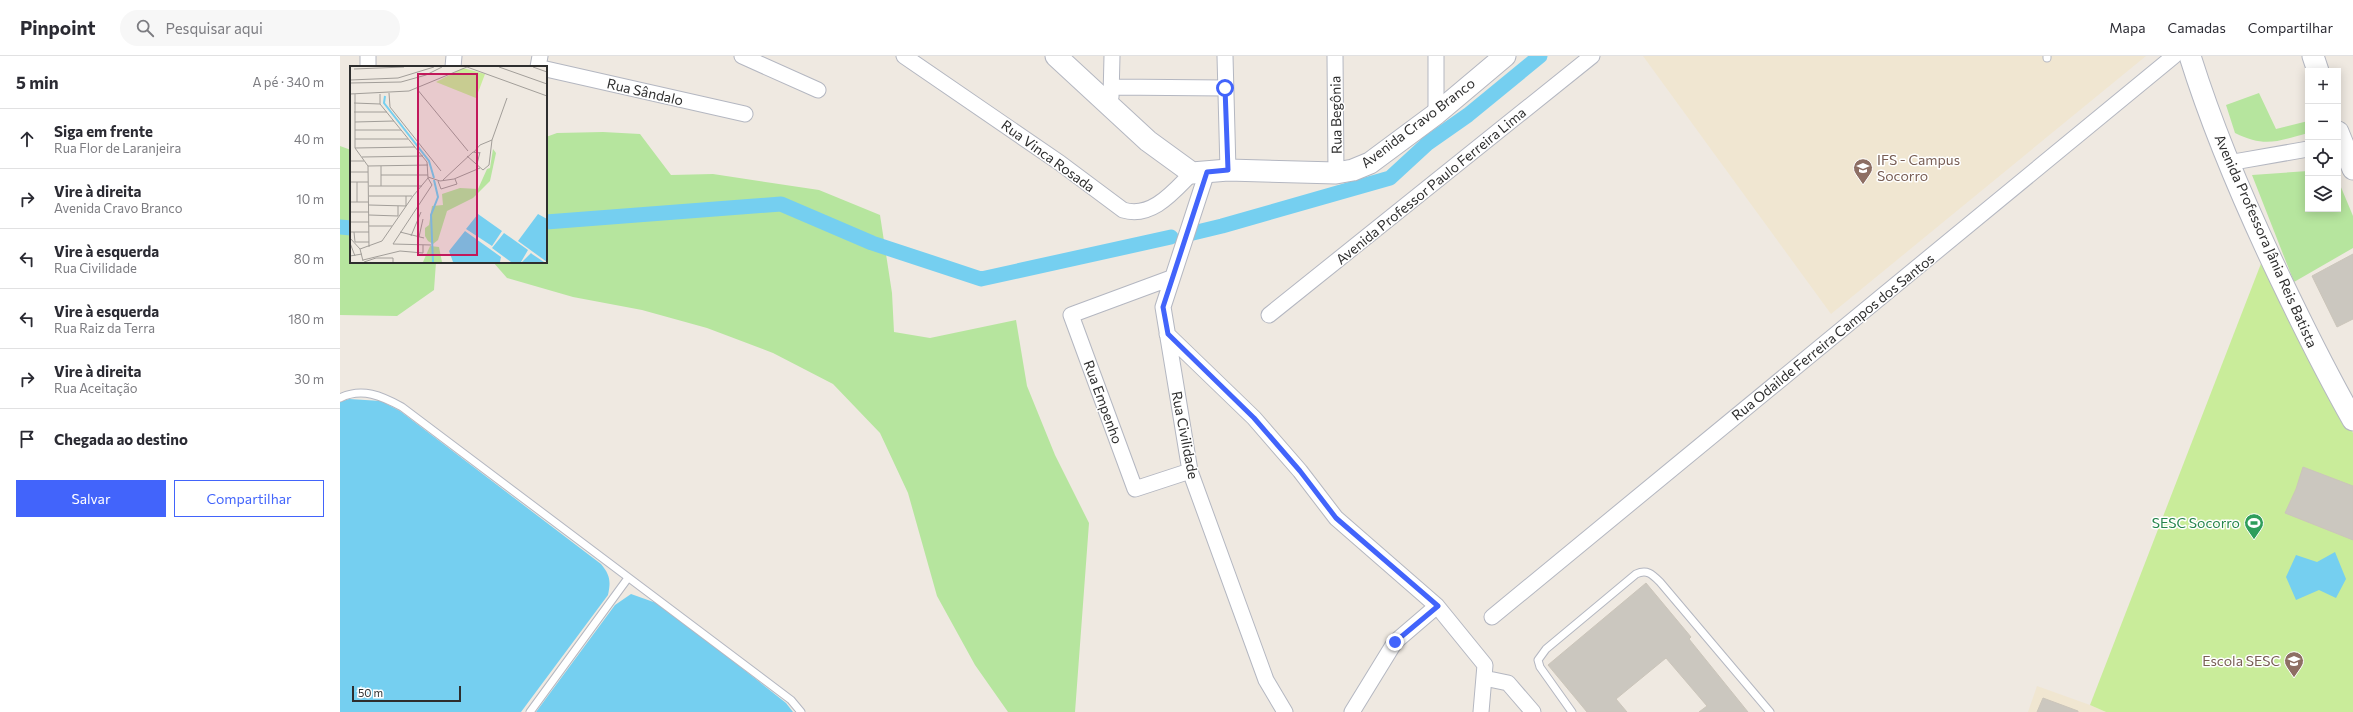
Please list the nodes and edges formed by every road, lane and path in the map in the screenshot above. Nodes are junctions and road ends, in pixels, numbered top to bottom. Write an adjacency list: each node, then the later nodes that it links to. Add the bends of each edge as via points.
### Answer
1 (540, 56): 14 (street)
2 (742, 56): 19 (street)
3 (904, 56): 27 (street, Rua Vinca Rosada, via 1060,163 1123,210 1144,212)
4 (1056, 56): 20 (street)
5 (1112, 56): 17 (street)
6 (1225, 56): 18 (street)
7 (1335, 56): 28 (street, Rua Begônia)
8 (1436, 56): 22 (street)
9 (1505, 56): 22 (street, Avenida Cravo Branco)
10 (1592, 56): 30 (street, Avenida Professor Paulo Ferreira Lima)
11 (2174, 56): 37 (street, Rua Odailde Ferreira Campos dos Santos)
12 (2190, 56): 25 (street, Avenida Professora Jânia Reis Batista)
13 (2312, 56): 15 (street)
14 (538, 66)
15 (2317, 68)
16 (547, 69): 21 (street, Rua Sândalo)
17 (1112, 87): 18 (street); 20 (street)
18 (1225, 88): 27 (street)
19 (818, 90)
20 (1110, 108): 27 (street, via 1148,141)
21 (744, 114)
22 (1436, 114): 28 (street, Avenida Cravo Branco, via 1370,163)
23 (2341, 144): 26 (street)
24 (2305, 150): 25 (street)
25 (2228, 163): 33 (street, Avenida Professora Jânia Reis Batista, via 2326,373)
26 (2353, 169)
27 (1209, 172): 28 (street, Avenida Cravo Branco); 29 (street, Rua Civilidade)
28 (1336, 173)
29 (1171, 278): 31 (street, Rua Civilidade, via 1163,307); 34 (street, Rua Empenho, via 1071,315 1135,489)
30 (1269, 315)
31 (1168, 334): 34 (street, Rua Civilidade); 36 (street, via 1254,418 1336,518)
32 (340, 398): 35 (lane, via 359,392 383,396)
33 (2353, 420)
34 (1190, 471): 41 (street, Rua Civilidade, via 1266,680)
35 (628, 578): 39 (lane); 40 (lane, via 786,696)
36 (1438, 606): 38 (street, via 1485,665); 42 (street, via 1395,642)
37 (1492, 617)
38 (1484, 678): 43 (street); 44 (street, via 1508,683)
39 (530, 712)
40 (801, 712)
41 (1285, 712)
42 (1352, 712)
43 (1481, 712)
44 (1533, 712)
45 (1572, 712): 46 (lane, via 1540,667 1538,660 1546,649 1636,574 1643,571 1650,573 1660,582)
46 (1770, 712)

